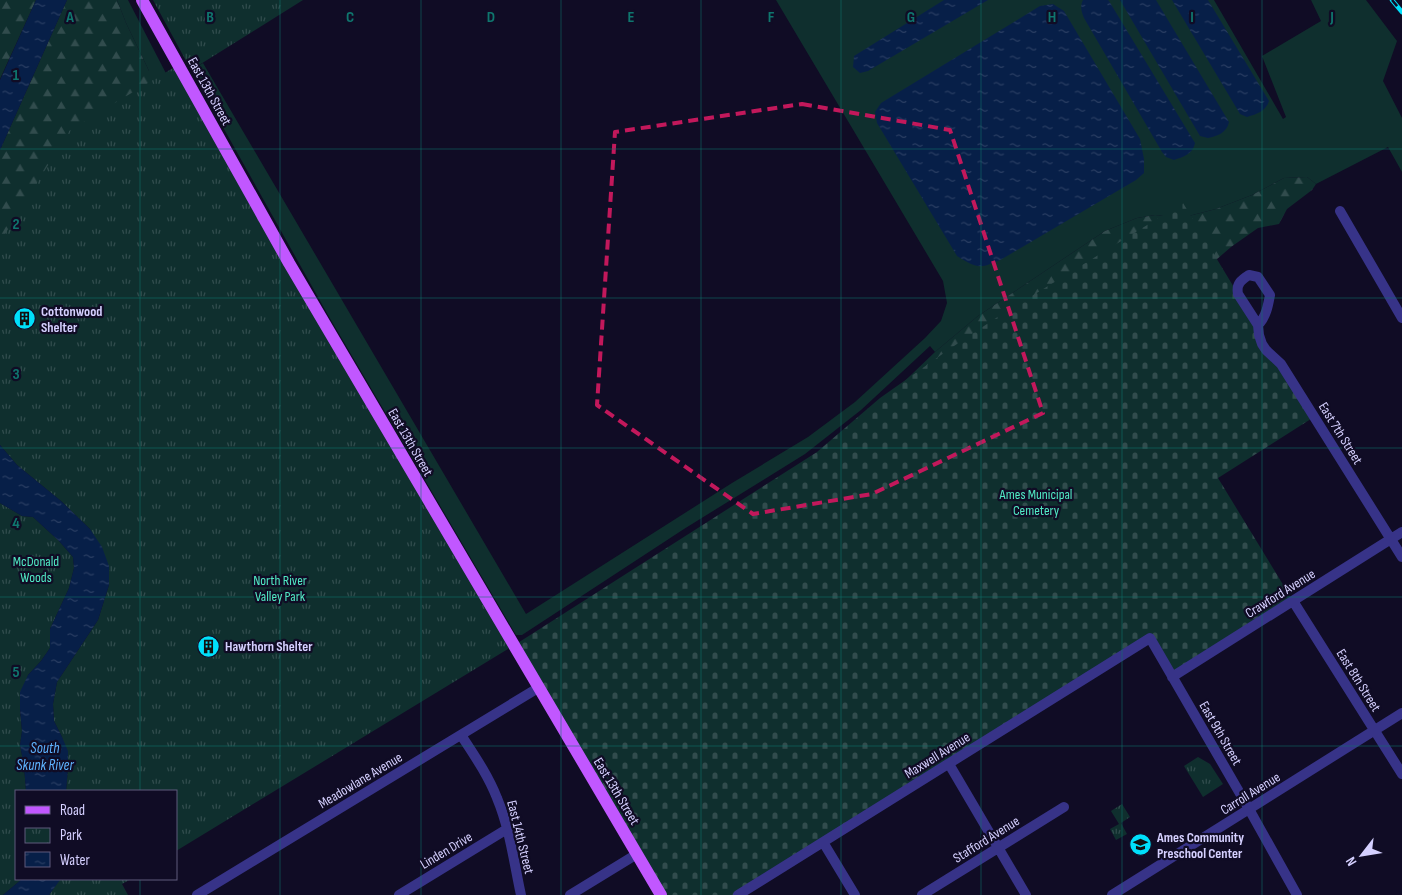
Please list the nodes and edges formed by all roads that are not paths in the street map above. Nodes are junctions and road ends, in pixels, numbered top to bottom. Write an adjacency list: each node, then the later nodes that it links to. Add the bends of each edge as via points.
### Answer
1 (142, 0): 11 (main road, East 13th Street, via 294,272)
2 (1340, 211): 3 (street)
3 (1402, 318)
4 (1258, 325): 4 (street, East 7th Street, via 1237,288 1250,275 1258,277 1270,295); 6 (street, East 7th Street, via 1262,344 1281,364)
5 (1402, 532): 6 (street, Crawford Avenue)
6 (1391, 539): 7 (street, East 7th Street); 8 (street, Crawford Avenue)
7 (1402, 557)
8 (1293, 601): 10 (street, Crawford Avenue); 13 (street, East 8th Street)
9 (1150, 638): 10 (street, East 9th Street); 15 (street, Maxwell Avenue)
10 (1172, 676): 18 (street, East 9th Street)
11 (538, 688): 14 (street, Meadowlane Avenue); 22 (main road, East 13th Street)
12 (1402, 713): 13 (street, Carroll Avenue)
13 (1374, 730): 16 (street, East 8th Street); 18 (street, Carroll Avenue)
14 (461, 735): 19 (street, East 14th Street, via 497,797); 23 (street, Meadowlane Avenue)
15 (949, 764): 20 (street, Maxwell Avenue); 21 (street)
16 (1402, 774)
17 (1064, 808): 21 (street, Stafford Avenue)
18 (1250, 809): 32 (street, Carroll Avenue); 33 (street, East 9th Street)
19 (508, 829): 24 (street, Linden Drive); 25 (street, East 14th Street)
20 (823, 842): 28 (street, Maxwell Avenue); 29 (street)
21 (998, 848): 30 (street, Stafford Avenue); 31 (street)
22 (637, 854): 26 (street); 27 (main road, East 13th Street)
23 (197, 895)
24 (399, 895)
25 (521, 895)
26 (570, 895)
27 (661, 895)
28 (738, 895)
29 (855, 895)
30 (922, 895)
31 (1026, 895)
32 (1112, 895)
33 (1297, 895)

